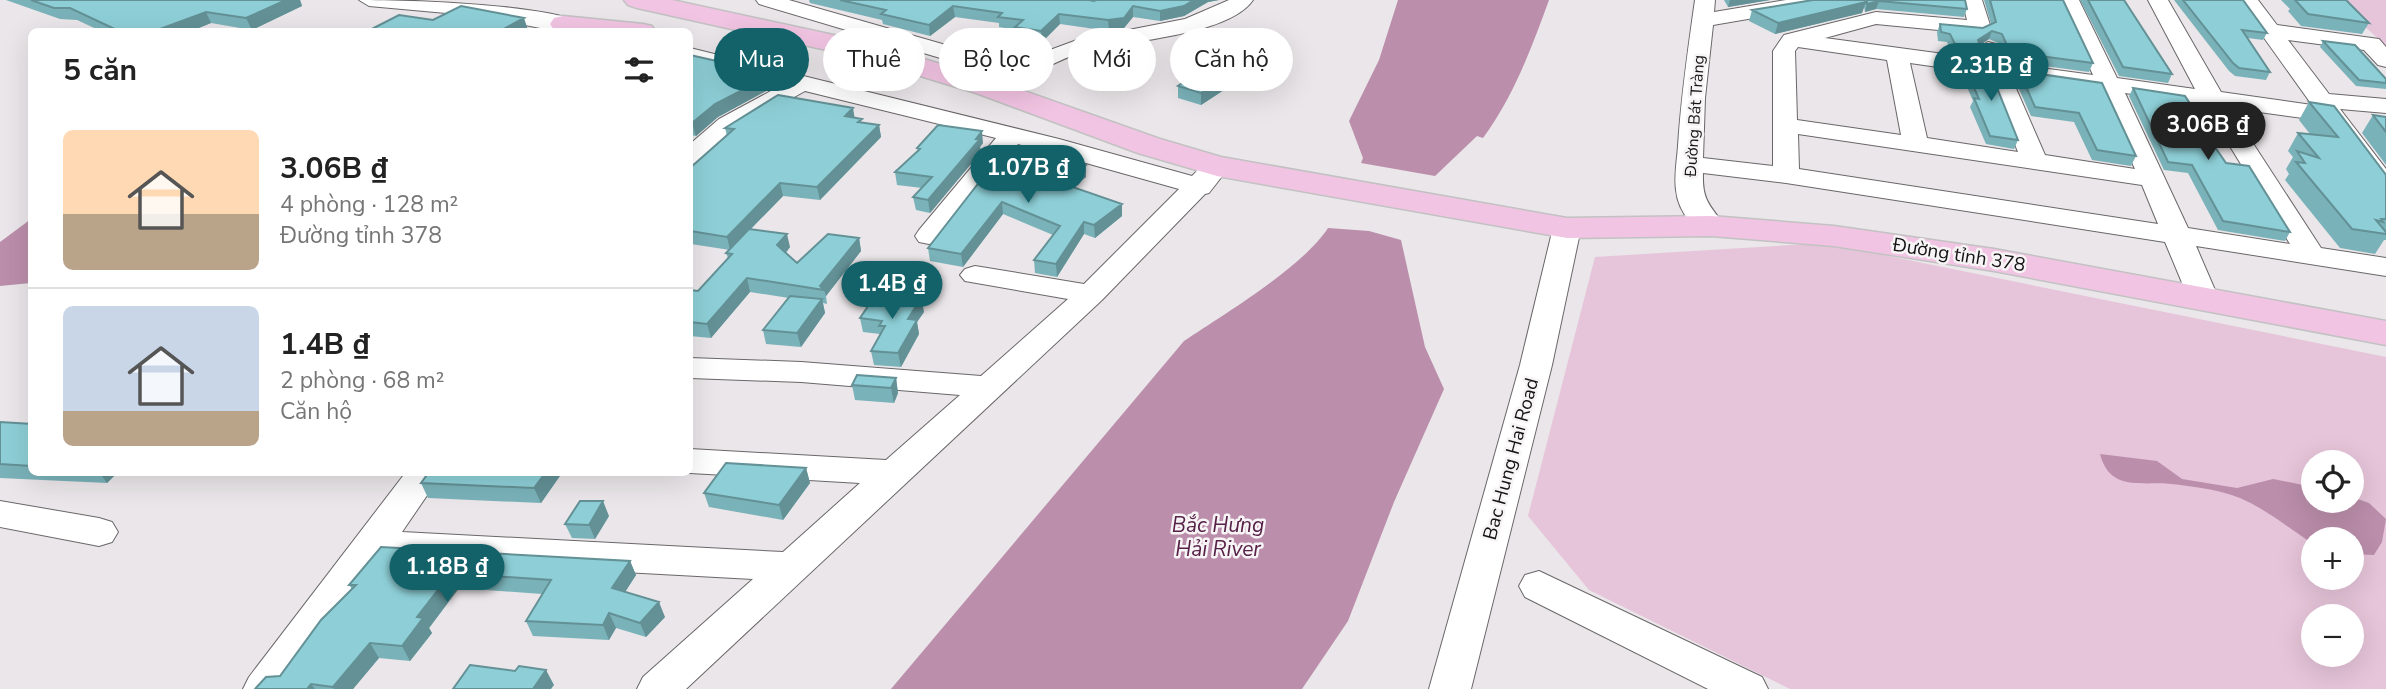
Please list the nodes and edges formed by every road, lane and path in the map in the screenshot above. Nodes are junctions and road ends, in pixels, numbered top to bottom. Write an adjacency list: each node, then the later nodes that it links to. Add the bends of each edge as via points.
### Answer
1 (369, 0): 11 (street)
2 (637, 0): 16 (main road)
3 (766, 0): 18 (street)
4 (1243, 0): 19 (street, via 1222,16 1196,24)
5 (1824, 0): 10 (street)
6 (1972, 0): 12 (street)
7 (2068, 0): 25 (street)
8 (2158, 0): 29 (street)
9 (2247, 0): 13 (street)
10 (1704, 10): 37 (street, Đường Bát Tràng)
11 (574, 28)
12 (1980, 29): 15 (street, via 1876,18); 24 (street)
13 (2271, 31): 22 (street, via 2371,44); 31 (street)
14 (693, 36): 17 (main road)
15 (1792, 40): 20 (street); 32 (street, via 1784,51)
16 (823, 41)
17 (823, 47)
18 (939, 50)
19 (1054, 53)
20 (1897, 53): 24 (street); 34 (street)
21 (693, 56): 23 (street)
22 (2386, 60)
23 (714, 61)
24 (1995, 66): 25 (street); 36 (street)
25 (2107, 84): 29 (street); 40 (street)
26 (809, 86): 33 (street)
27 (787, 91): 35 (street, via 728,124)
28 (997, 91): 38 (main road)
29 (2212, 99): 31 (street); 46 (street)
30 (2386, 106): 31 (street)
31 (2327, 107): 41 (street)
32 (1784, 125): 34 (street); 39 (street)
33 (1012, 135): 38 (street); 44 (street)
34 (1916, 145): 36 (street)
35 (693, 154)
36 (2035, 162): 40 (street)
37 (1690, 163): 39 (street); 42 (street, Đường Bát Tràng, via 1693,203)
38 (1219, 174): 43 (main road, Đường tỉnh 378); 49 (street)
39 (1786, 175): 45 (street)
40 (2153, 179): 45 (street)
41 (2386, 187)
42 (1712, 226): 43 (main road, Đường tỉnh 378); 50 (main road, Đường tỉnh 378, via 1834,236)
43 (1567, 229): 64 (street, Bac Hung Hai Road)
44 (929, 236)
45 (2180, 236): 46 (street); 50 (street)
46 (2312, 256): 47 (street)
47 (2386, 267)
48 (975, 275): 49 (street)
49 (1091, 294): 53 (street)
50 (2203, 297): 51 (main road, Đường tỉnh 378)
51 (2386, 333)
52 (693, 368): 53 (street)
53 (989, 387): 55 (street)
54 (693, 461): 55 (street)
55 (894, 473): 60 (street)
56 (423, 476): 59 (street)
57 (0, 514): 58 (street)
58 (99, 531)
59 (371, 544): 60 (street); 62 (street)
60 (792, 566): 63 (street)
61 (1539, 586): 65 (street)
62 (264, 689)
63 (658, 689)
64 (1450, 689)
65 (1748, 689)

